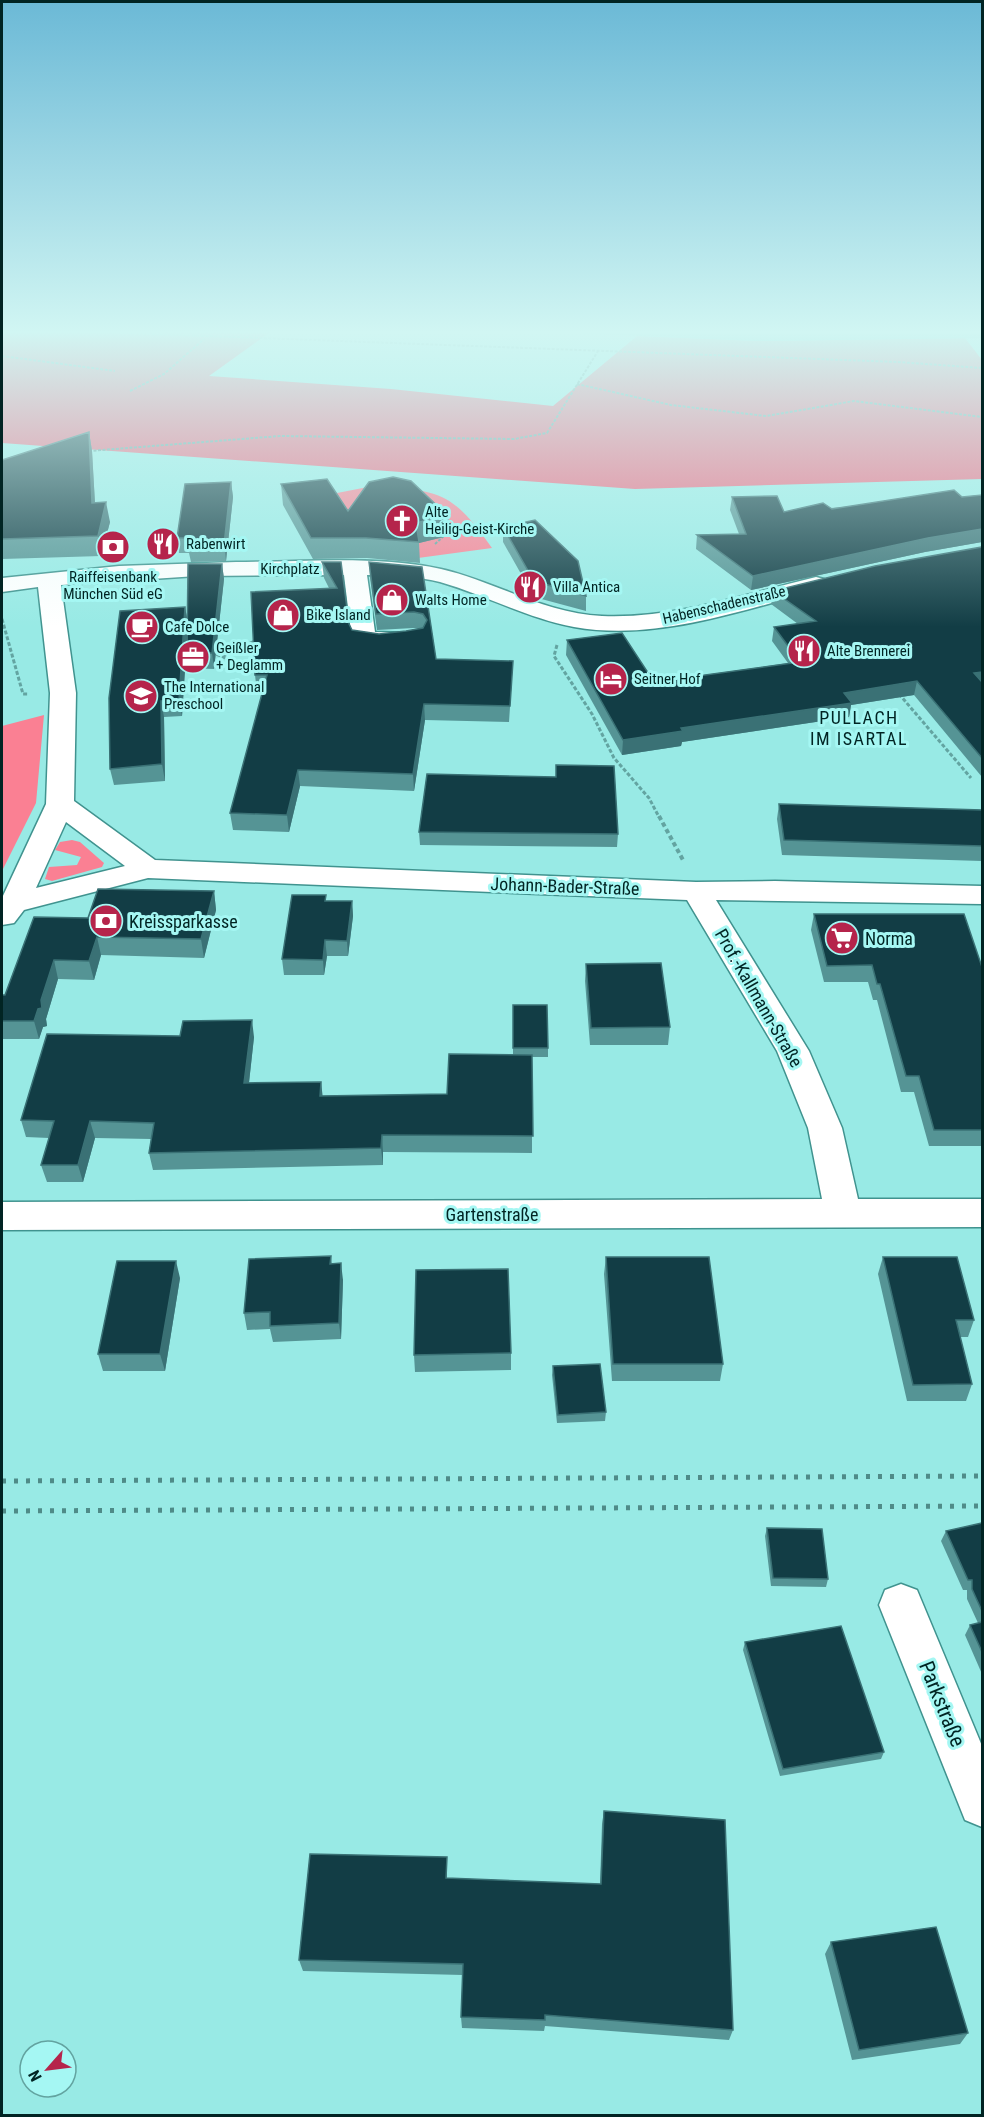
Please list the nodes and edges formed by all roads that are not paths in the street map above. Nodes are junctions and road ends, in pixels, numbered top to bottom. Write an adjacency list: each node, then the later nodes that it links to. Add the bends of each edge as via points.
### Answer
1 (290, 552): 2 (street)
2 (2, 564)
3 (355, 569): 5 (street, Kirchplatz, via 201,570); 7 (street, Kirchplatz, via 423,572); 8 (street, via 364,640)
4 (843, 578): 7 (street, Habenschadenstraße, via 655,621 626,625)
5 (48, 579): 6 (street, Kirchplatz); 9 (street, via 63,693)
6 (2, 585)
7 (571, 620)
8 (414, 637)
9 (60, 804): 10 (street); 13 (street)
10 (148, 869): 11 (street, Johann-Bader-Straße); 13 (street, Johann-Bader-Straße)
11 (696, 891): 12 (street, Johann-Bader-Straße); 14 (street, Prof.-Kallmann-Straße, via 793,1051 825,1128)
12 (982, 895)
13 (8, 911)
14 (843, 1212): 15 (street, Gartenstraße); 16 (street, Gartenstraße)
15 (982, 1213)
16 (2, 1216)
17 (901, 1605): 18 (street, Parkstraße)
18 (982, 1803)

